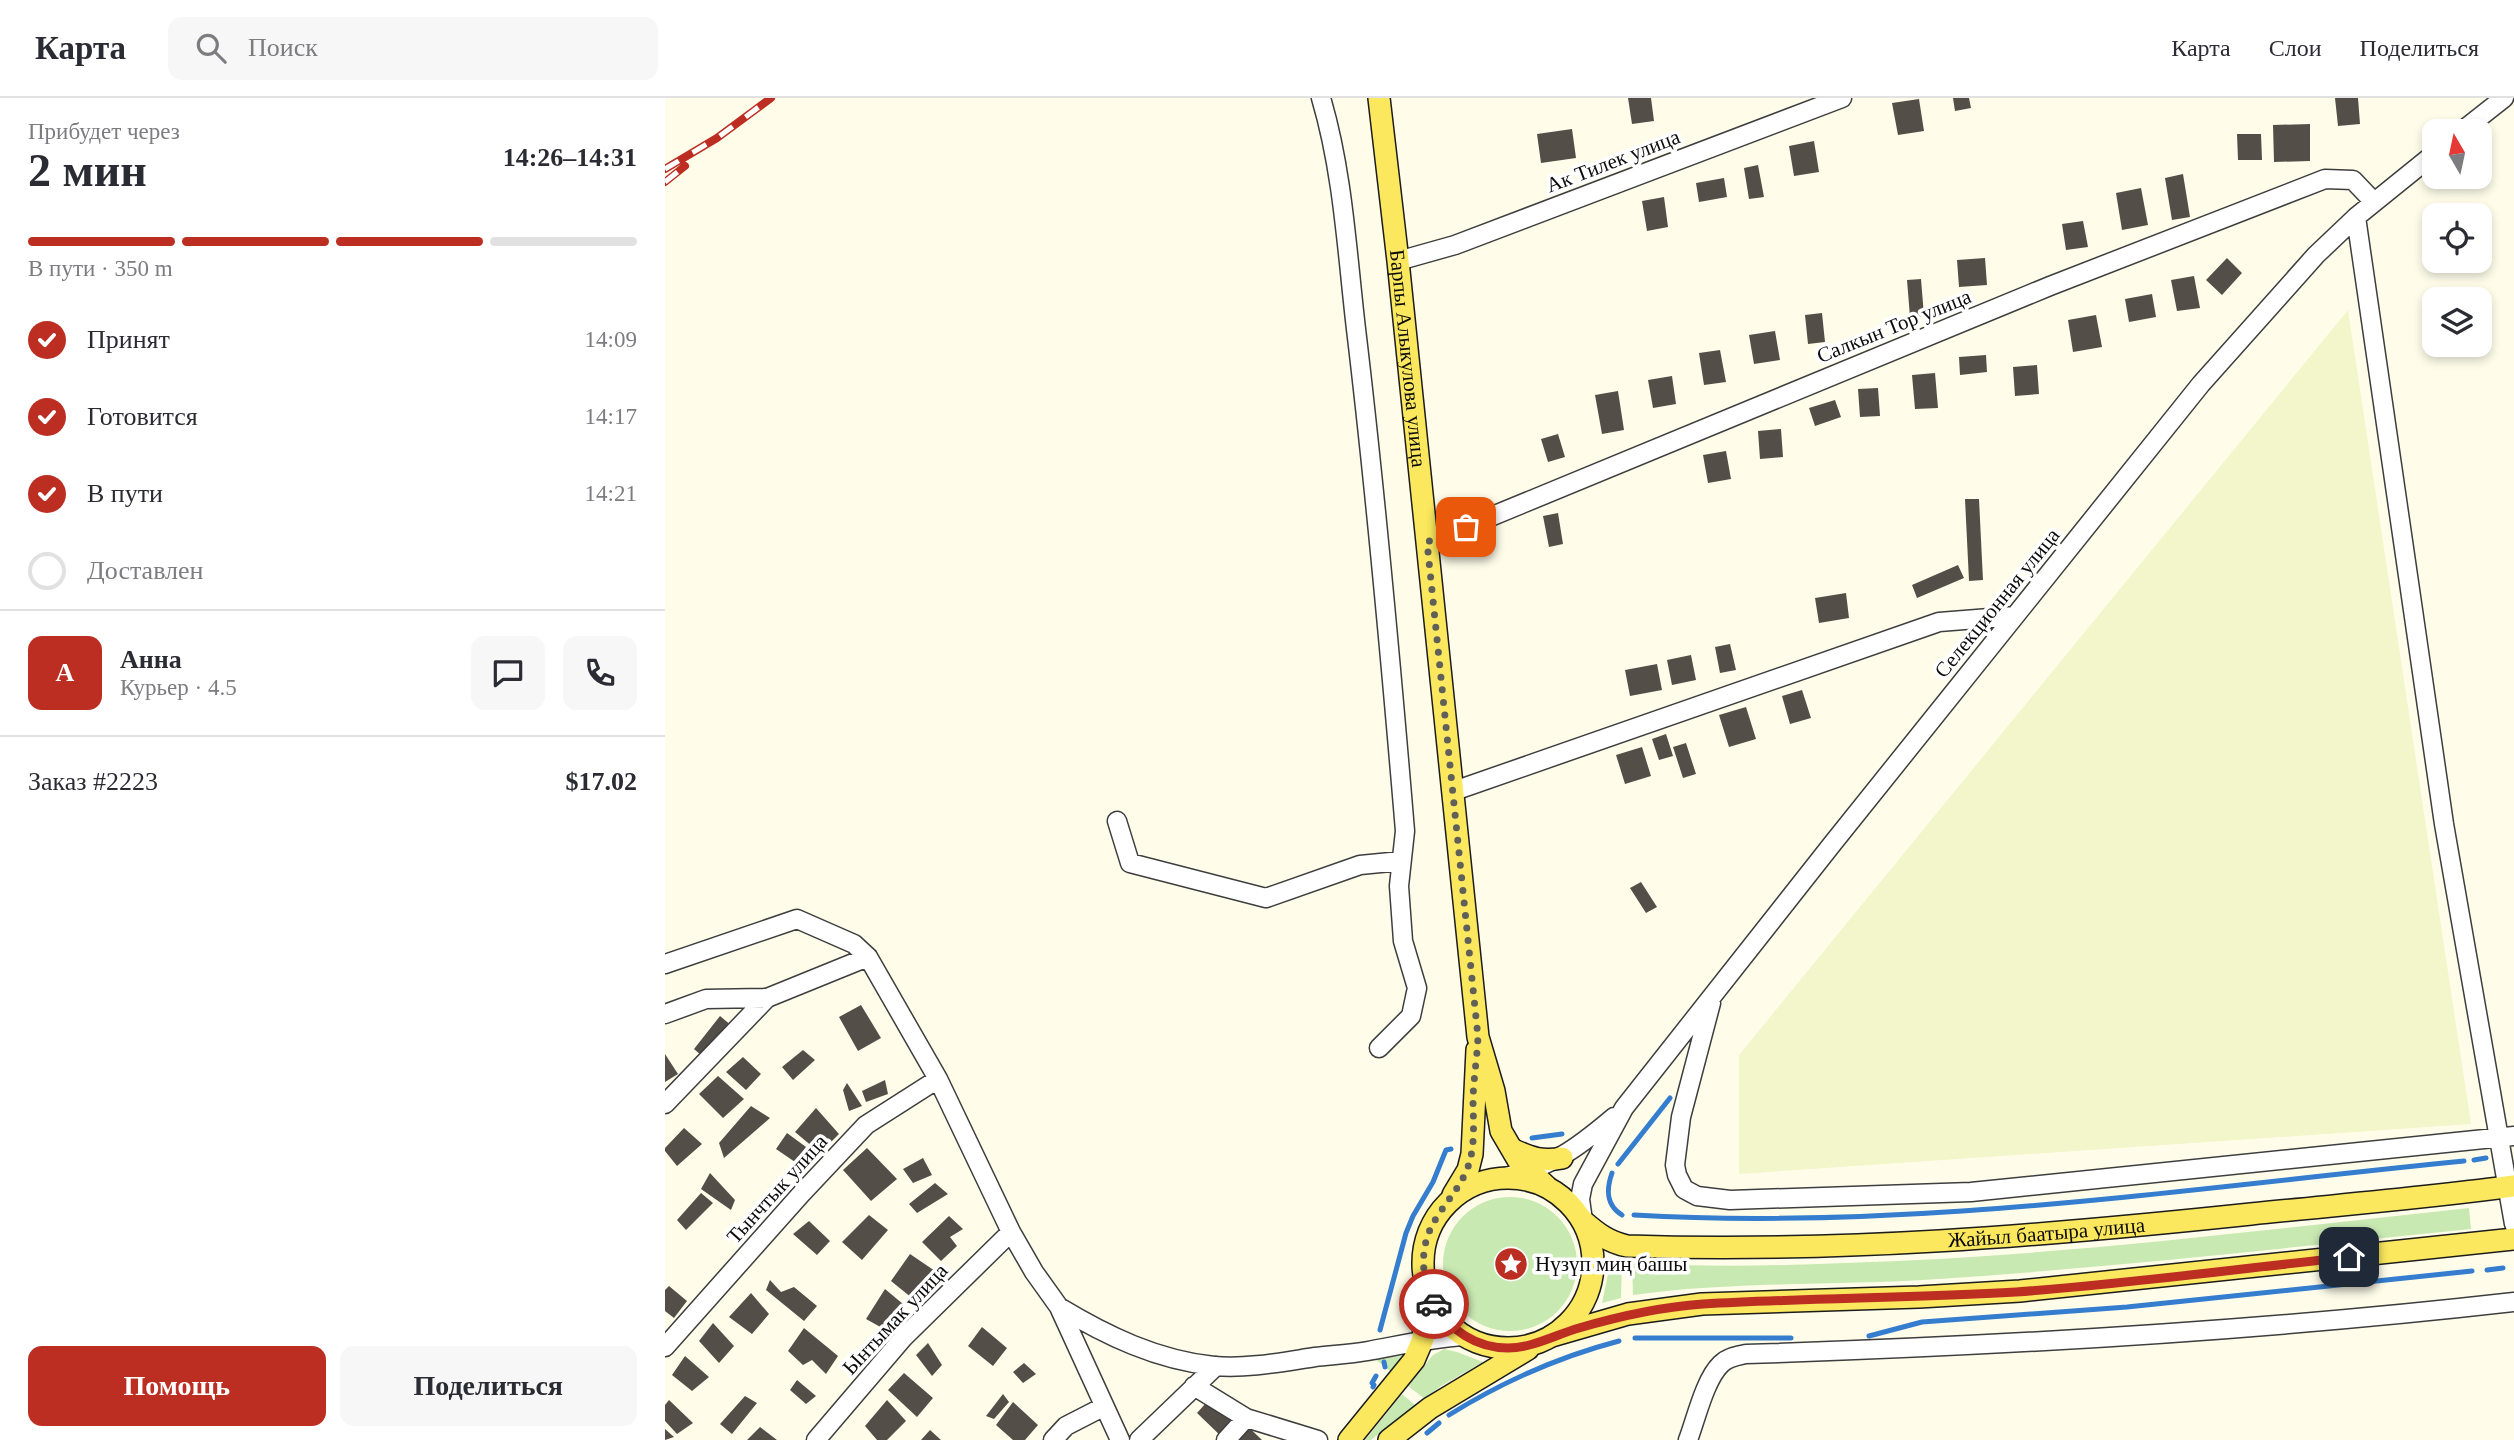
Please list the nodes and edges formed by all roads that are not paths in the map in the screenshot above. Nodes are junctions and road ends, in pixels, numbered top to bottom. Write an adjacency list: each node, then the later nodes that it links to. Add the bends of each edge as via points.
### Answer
1 (1321, 98): 14 (street, via 1338,183 1375,485 1405,831)
2 (1379, 98): 9 (main road, Барпы Алыкулова улица)
3 (1842, 98): 9 (street, Ак Тилек улица, via 1455,245)
4 (2504, 98): 5 (street)
5 (2477, 119)
6 (2422, 164): 7 (street, Селекционная улица)
7 (2374, 202): 8 (street, Селекционная улица); 10 (street, Салкын Тор улица, via 2353,180 2325,179 2050,286)
8 (2356, 217): 11 (street, Селекционная улица, via 2292,280 2209,374); 25 (street, via 2444,824)
9 (1398, 261): 10 (main road, Барпы Алыкулова улица)
10 (1427, 542): 12 (main road, Барпы Алыкулова улица)
11 (2015, 616): 12 (street, via 1938,622); 17 (street, Селекционная улица)
12 (1454, 791): 20 (main road, Барпы Алыкулова улица)
13 (1117, 821): 14 (street, via 1130,863 1266,898 1360,865)
14 (1401, 860): 21 (street, via 1403,942 1417,988 1411,1016)
15 (868, 957): 16 (street, via 854,944 797,919); 18 (street); 22 (street)
16 (665, 964)
17 (1712, 996): 24 (street, Селекционная улица); 25 (street, via 1681,1117 1675,1165 1685,1189 1697,1196 1730,1200 1971,1192)
18 (767, 998): 19 (street, via 706,999); 23 (street)
19 (665, 1014)
20 (1478, 1037): 26 (main road, Барпы Алыкулова улица); 32 (main road, Барпы Алыкулова улица, via 1472,1154 1461,1185)
21 (1379, 1048)
22 (938, 1079): 35 (street); 43 (street, Тынчтык улица, via 866,1125)
23 (665, 1104)
24 (1624, 1108): 27 (street, Селекционная улица); 33 (street, Селекционная улица, via 1583,1184)
25 (2507, 1138): 31 (street)
26 (1509, 1147): 27 (main road, via 1534,1159); 28 (main road, Барпы Алыкулова улица)
27 (1562, 1158): 28 (street, Селекционная улица)
28 (1528, 1171): 29 (street, Селекционная улица); 30 (main road, Барпы Алыкулова улица)
29 (1502, 1178): 30 (main road); 32 (main road, via 1473,1186)
30 (1546, 1186): 33 (main road)
31 (2511, 1187): 33 (main road, Жайыл баатыра улица, via 1915,1244 1754,1249 1627,1246 1612,1243); 34 (street)
32 (1448, 1203): 37 (main road, via 1425,1243)
33 (1583, 1221): 42 (main road, via 1594,1259 1590,1290 1575,1316)
34 (2514, 1224)
35 (1011, 1233): 39 (street); 48 (street, Ынтымак улица, via 904,1337)
36 (2514, 1239): 42 (main road, via 2020,1291 1702,1304 1628,1314)
37 (1427, 1289): 40 (main road, via 1441,1316); 41 (main road)
38 (2514, 1302): 56 (street, via 2142,1336 1746,1354 1730,1358 1712,1374)
39 (1059, 1307): 44 (street, via 1113,1338 1187,1362); 46 (street)
40 (1464, 1336): 41 (street); 42 (main road, via 1493,1347 1523,1347)
41 (1423, 1339): 44 (street, via 1280,1363); 54 (main road, via 1414,1360)
42 (1545, 1340): 55 (main road, via 1430,1408)
43 (665, 1347)
44 (1216, 1366): 45 (street)
45 (1194, 1387): 47 (street); 51 (street)
46 (1103, 1407): 49 (street, via 1066,1426); 50 (street)
47 (1246, 1418): 52 (street); 53 (street)
48 (816, 1440)
49 (1053, 1440)
50 (1119, 1440)
51 (1139, 1440)
52 (1226, 1440)
53 (1318, 1440)
54 (1349, 1440)
55 (1389, 1440)
56 (1689, 1440)

